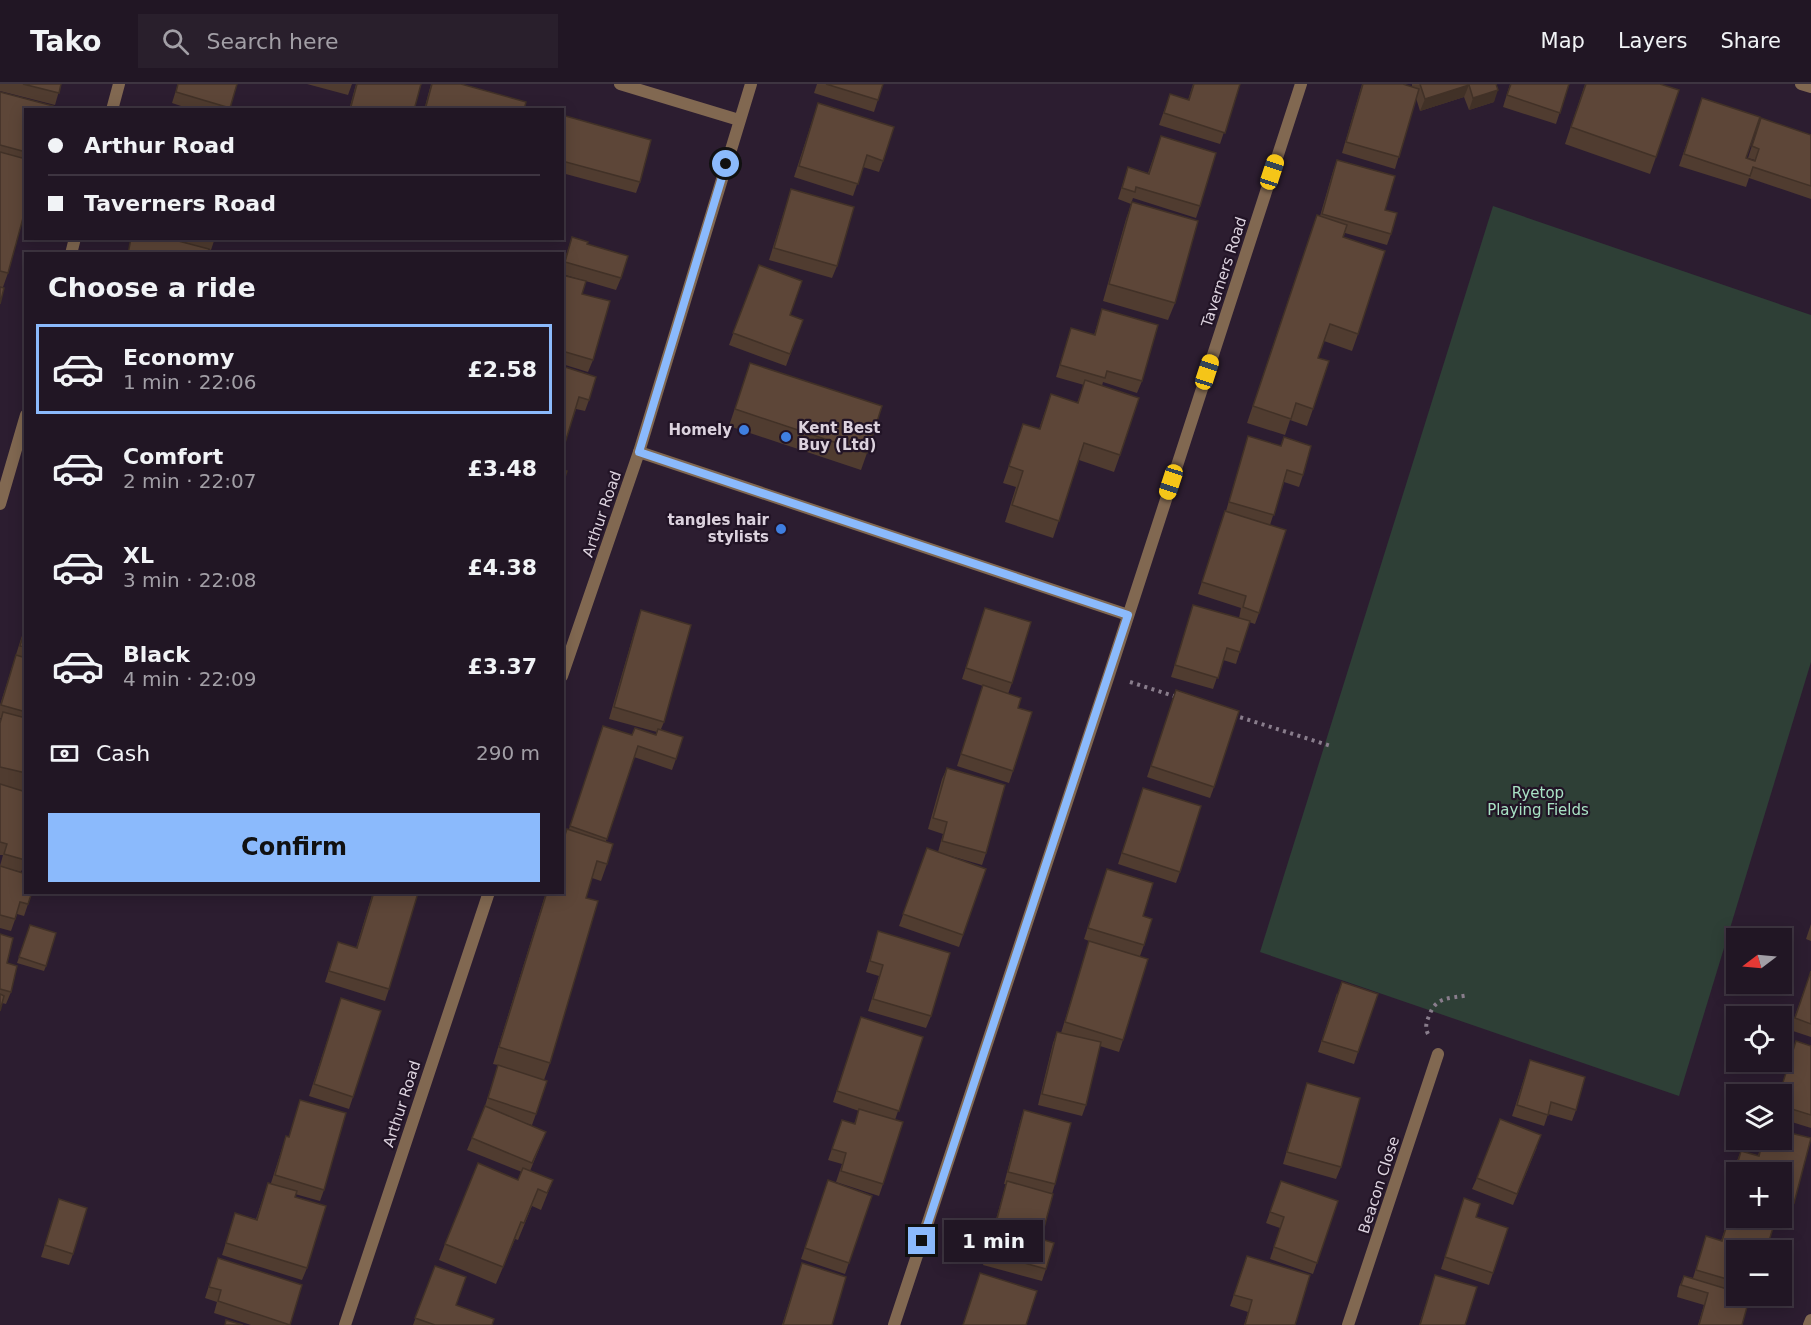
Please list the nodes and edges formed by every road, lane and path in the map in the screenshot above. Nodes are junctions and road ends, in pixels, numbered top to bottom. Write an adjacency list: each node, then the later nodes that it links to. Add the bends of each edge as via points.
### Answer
1 (119, 84): 7 (street)
2 (620, 84): 8 (street)
3 (751, 84): 8 (street, Arthur Road)
4 (1301, 84): 12 (street, Taverners Road)
5 (1801, 84): 6 (street)
6 (1811, 87)
7 (113, 108)
8 (739, 120): 10 (street, Arthur Road)
9 (24, 422): 11 (street)
10 (639, 452): 12 (street); 13 (street, Arthur Road)
11 (0, 504)
12 (1128, 615): 14 (street, Taverners Road)
13 (564, 670)
14 (1109, 675): 15 (path); 23 (street, Taverners Road)
15 (1187, 700)
16 (1231, 714): 17 (path)
17 (1331, 746)
18 (488, 894): 22 (street, Arthur Road)
19 (1468, 995): 20 (path, via 1442,999 1432,1006 1426,1030)
20 (1438, 1054): 24 (street, Beacon Close)
21 (1811, 1320): 25 (street)
22 (345, 1325)
23 (894, 1325)
24 (1348, 1325)
25 (1809, 1325)

